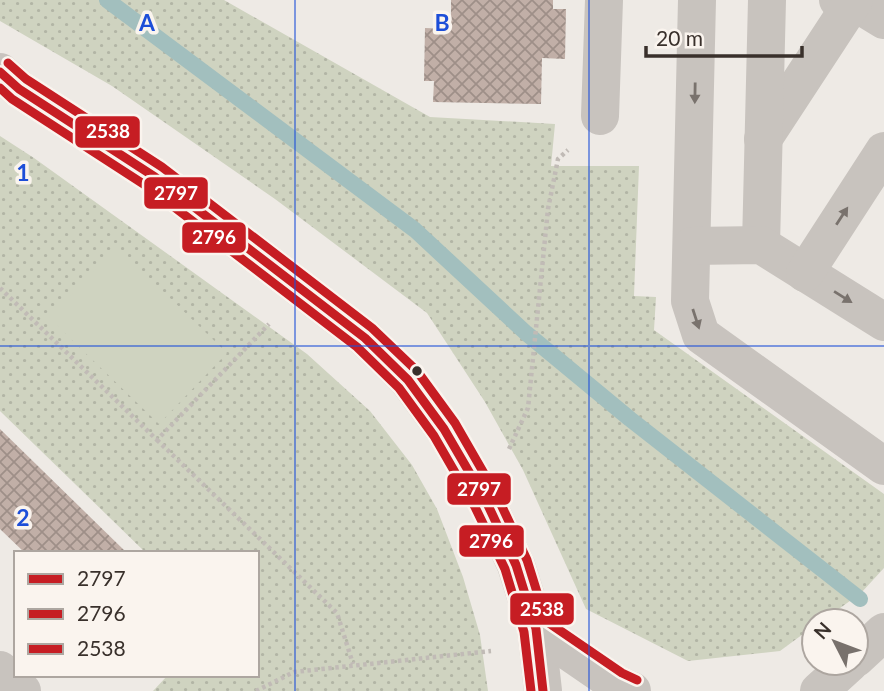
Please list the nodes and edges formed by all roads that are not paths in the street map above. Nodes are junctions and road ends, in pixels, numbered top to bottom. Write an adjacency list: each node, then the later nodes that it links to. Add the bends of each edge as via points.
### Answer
1 (604, 0): 8 (street)
2 (696, 0): 12 (street, one-way to 12)
3 (767, 0): 9 (street)
4 (838, 0): 5 (street)
5 (853, 0): 6 (street); 9 (street)
6 (884, 20)
7 (6, 82): 16 (street, via 155,177 365,338 408,380 444,429 486,501 516,565)
8 (600, 116)
9 (762, 139): 11 (street)
10 (884, 151): 13 (street, one-way to 10)
11 (761, 245): 12 (street); 13 (street)
12 (692, 246): 15 (street, one-way to 15, via 690,301 701,335)
13 (805, 273): 14 (street, one-way to 14)
14 (884, 322)
15 (884, 466)
16 (536, 629): 21 (street); 22 (street)
17 (884, 632): 18 (street)
18 (870, 645)
19 (0, 670): 20 (street)
20 (22, 691)
21 (543, 691)
22 (632, 691)

